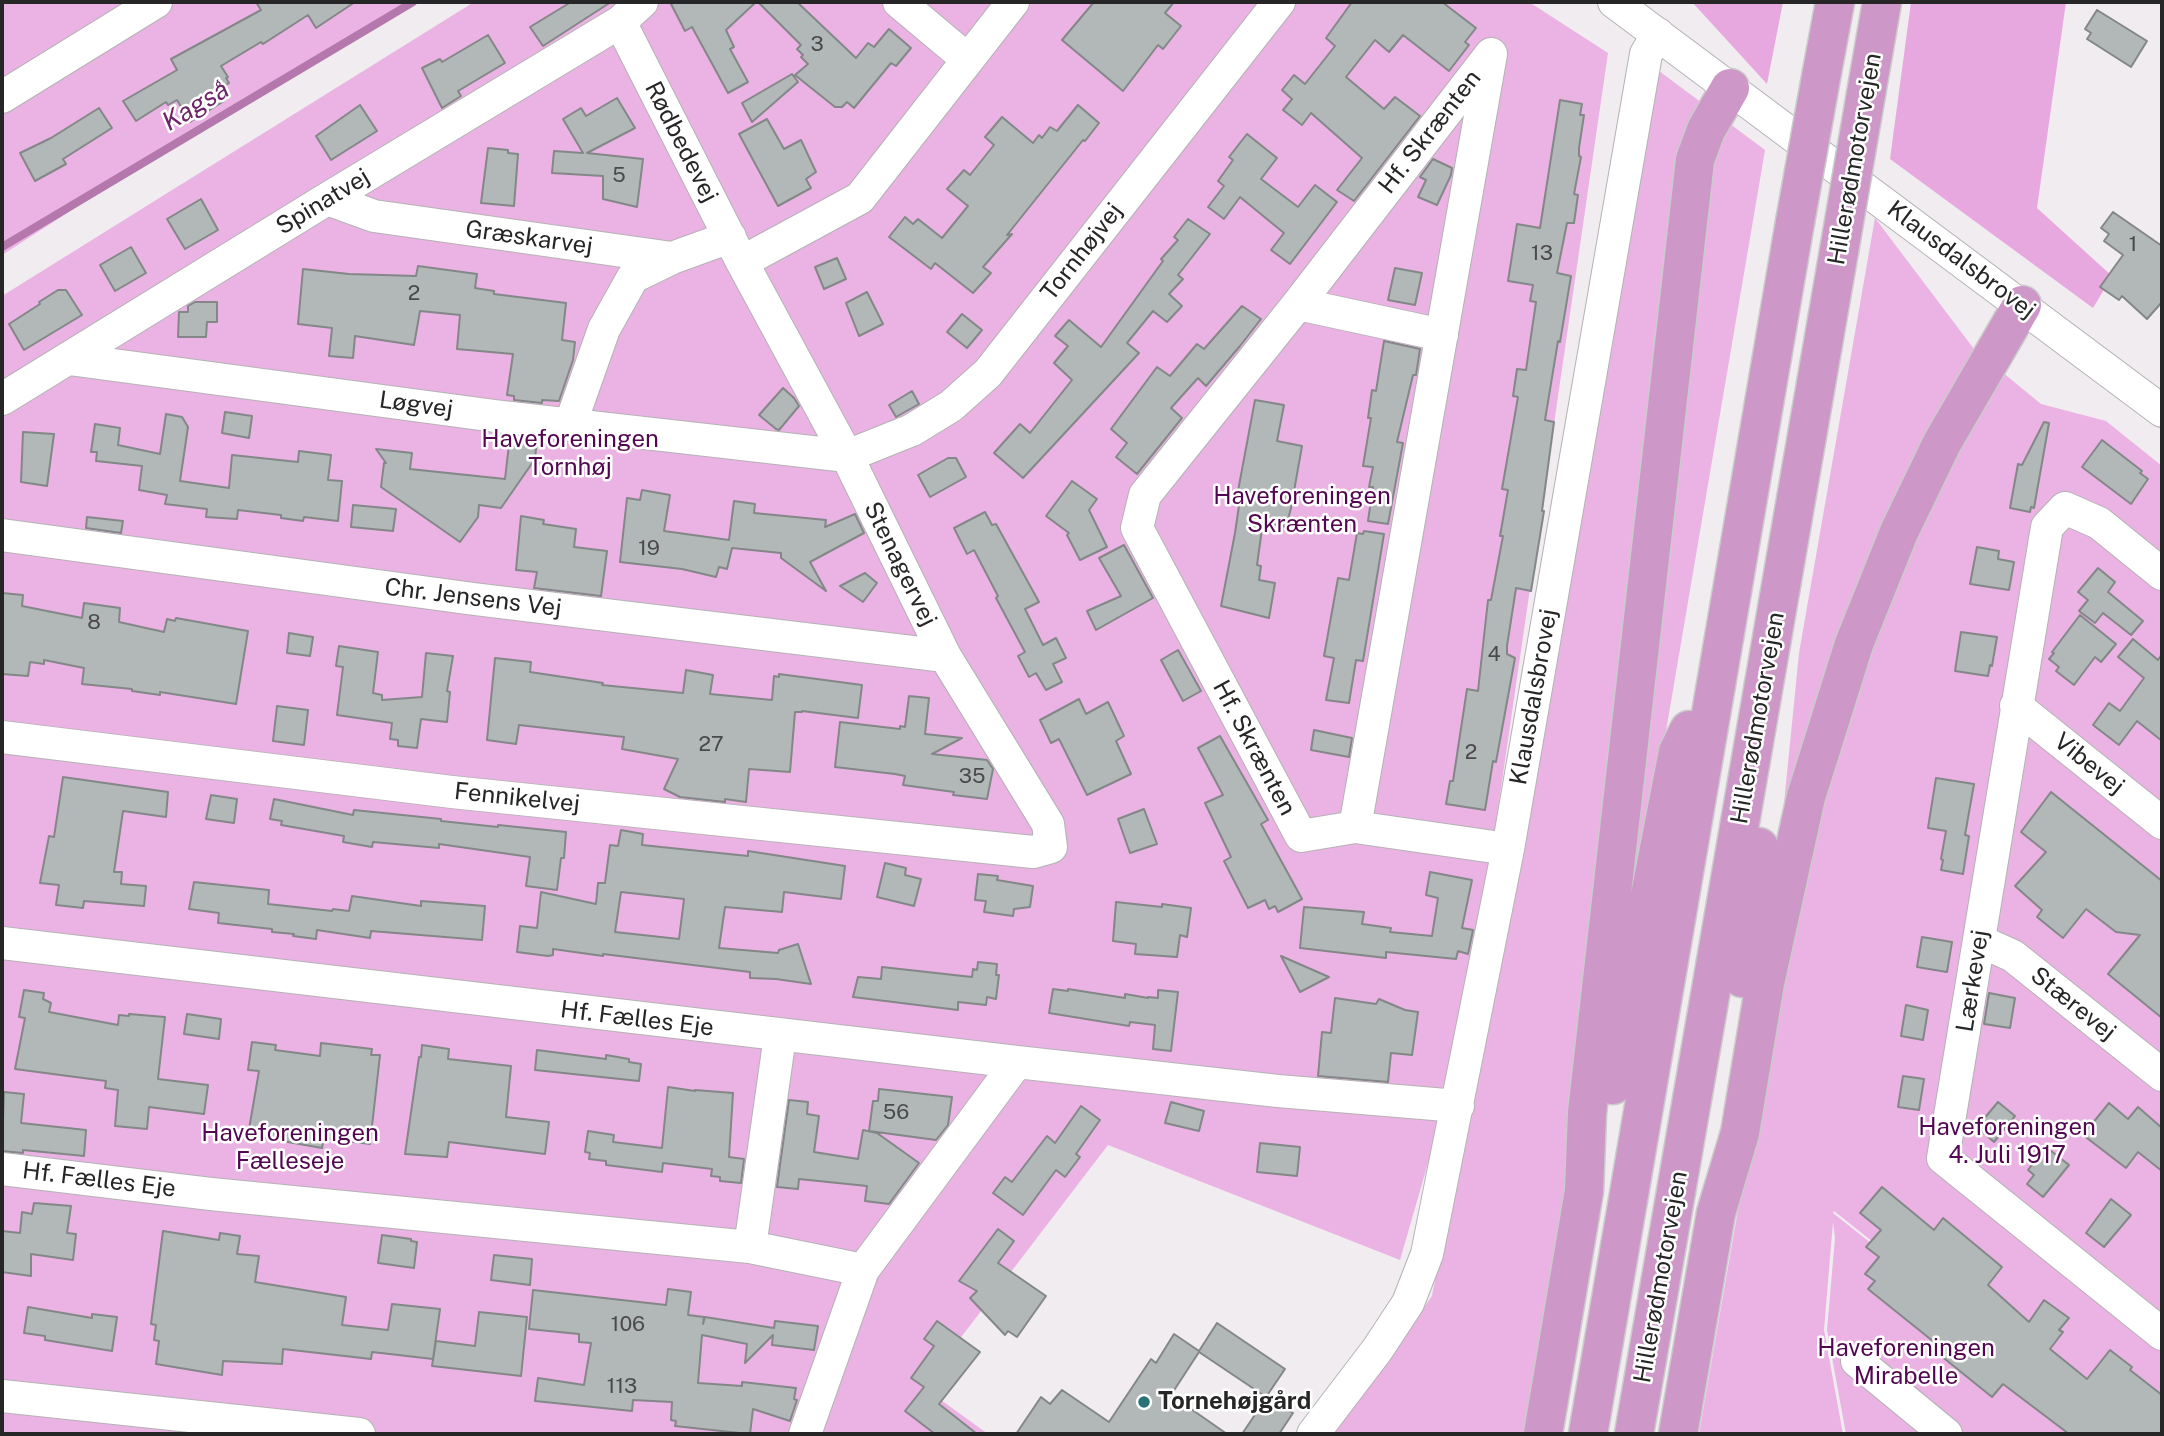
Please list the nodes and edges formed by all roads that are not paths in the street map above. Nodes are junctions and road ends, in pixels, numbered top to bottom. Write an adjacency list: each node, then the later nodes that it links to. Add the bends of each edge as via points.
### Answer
1 (156, 2): 12 (street)
2 (899, 2): 10 (street)
3 (1013, 2): 10 (street)
4 (1279, 2): 23 (street, Tornhøjvej, via 988,373 951,406 912,430)
5 (1614, 2): 9 (street, Klausdalsbrovej)
6 (1835, 2): 27 (highway, Hillerødmotorvejen, bridge)
7 (1882, 2): 30 (highway, Hillerødmotorvejen, bridge)
8 (631, 12): 13 (street, Spinatvej); 14 (street, Rødbedevej)
9 (1658, 34): 11 (street, Klausdalsbrovej); 33 (street, Klausdalsbrovej, via 1646,54)
10 (967, 59): 14 (street, via 860,198)
11 (1730, 88): 17 (street, Klausdalsbrovej); 42 (highway, via 1695,160 1587,1113)
12 (2, 97)
13 (327, 199): 15 (street, Græskarvej, via 374,216); 19 (street, Spinatvej)
14 (736, 249): 15 (street, Græskarvej); 23 (street, Stenagervej)
15 (672, 258): 22 (street, via 633,277 604,329)
16 (1298, 304): 18 (street); 18 (street, Hf. Skrænten, via 1491,54); 32 (street, Hf. Skrænten, via 1145,495 1137,528 1301,836)
17 (2022, 305): 21 (street, Klausdalsbrovej); 43 (highway, via 1942,443 1899,532 1854,644 1806,797 1765,983 1740,1133)
18 (1442, 335): 32 (street, Hf. Skrænten)
19 (69, 359): 20 (street, Spinatvej); 22 (street, Løgvej)
20 (2, 399)
21 (2162, 411)
22 (570, 425): 23 (street, Løgvej)
23 (847, 456): 26 (street, Stenagervej)
24 (2, 534): 26 (street, Chr. Jensens Vej, via 474,599)
25 (2162, 574): 28 (street, Lærkevej, via 2098,523 2065,508 2047,527)
26 (945, 656): 34 (street, Stenagervej, via 1048,824 1051,847)
27 (1722, 657): 42 (highway, via 1678,752 1606,1120); 53 (highway, Hillerødmotorvejen)
28 (2016, 706): 31 (street, Vibevej); 35 (street, Lærkevej)
29 (2, 737): 34 (street, Fennikelvej, via 452,792)
30 (1751, 758): 43 (highway, via 1760,859 1718,1127); 54 (highway, Hillerødmotorvejen)
31 (2162, 823)
32 (1355, 827): 33 (street)
33 (1508, 849): 40 (street, Klausdalsbrovej)
34 (1032, 852)
35 (1980, 941): 39 (street, Stærevej, via 2013,956); 46 (street, Lærkevej, via 1943,1158)
36 (2, 943): 37 (street, Hf. Fælles Eje)
37 (780, 1036): 38 (street, Hf. Fælles Eje); 44 (street)
38 (1017, 1062): 40 (street, Hf. Fælles Eje); 45 (street)
39 (2162, 1076)
40 (1458, 1106): 51 (street, Klausdalsbrovej, via 1427,1254 1408,1303)
41 (2, 1168): 44 (street, Hf. Fælles Eje, via 211,1194)
42 (1584, 1191): 52 (highway)
43 (1716, 1213): 55 (highway)
44 (750, 1247): 45 (street, Hf. Fælles Eje)
45 (863, 1270): 50 (street)
46 (2162, 1334)
47 (1857, 1362): 56 (street)
48 (2, 1396): 49 (street)
49 (359, 1434)
50 (805, 1434)
51 (1313, 1434)
52 (1543, 1434)
53 (1588, 1434)
54 (1634, 1434)
55 (1678, 1434)
56 (1946, 1434)

